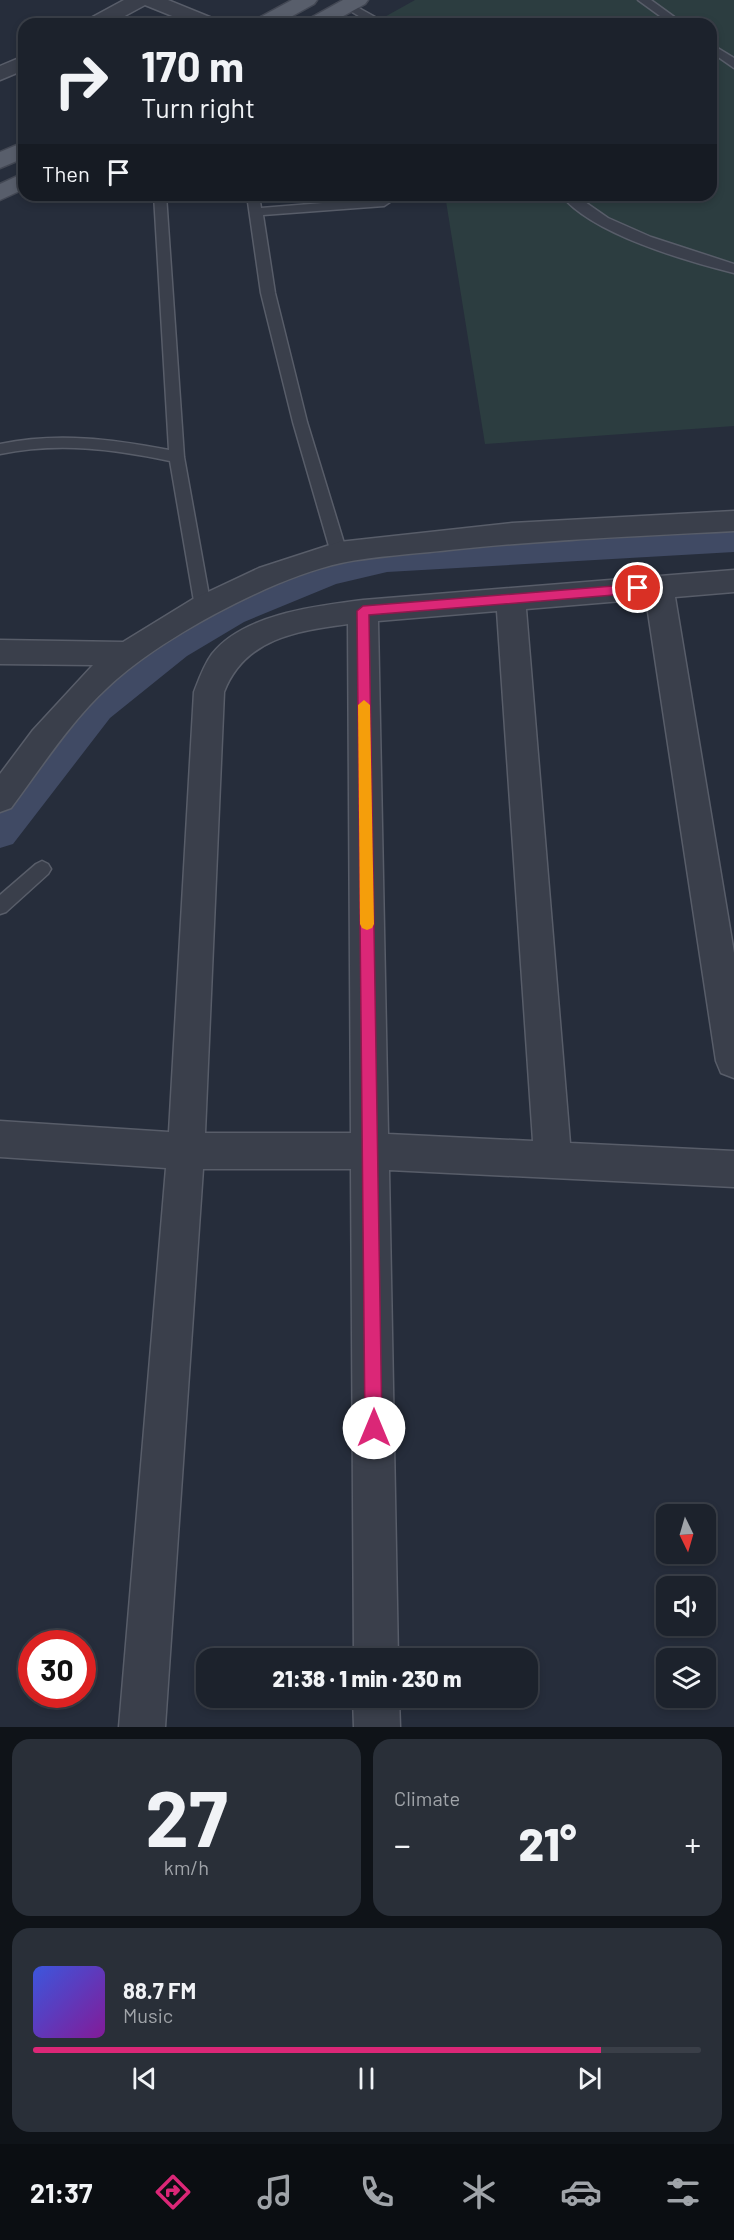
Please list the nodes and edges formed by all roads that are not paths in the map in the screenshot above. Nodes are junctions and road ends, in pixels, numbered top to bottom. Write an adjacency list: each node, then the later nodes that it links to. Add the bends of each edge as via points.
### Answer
1 (139, 0): 7 (street)
2 (150, 0): 6 (street)
3 (307, 0): 9 (main road)
4 (645, 0): 12 (lane)
5 (353, 3): 10 (main road); 11 (lane)
6 (178, 4): 8 (street)
7 (105, 18)
8 (200, 18)
9 (273, 18)
10 (325, 18)
11 (372, 18)
12 (670, 18)
13 (717, 51): 14 (lane)
14 (734, 64)
15 (18, 65): 16 (street)
16 (0, 75)
17 (18, 152): 18 (main road)
18 (0, 161)
19 (18, 183): 20 (main road)
20 (0, 193)
21 (160, 201): 28 (lane)
22 (254, 201): 25 (lane)
23 (573, 201): 26 (lane, via 613,228)
24 (384, 202): 25 (lane)
25 (255, 212): 30 (lane, via 268,293 300,422)
26 (734, 269)
27 (0, 449): 28 (lane, via 84,443)
28 (177, 457): 34 (lane)
29 (734, 521): 30 (street, via 512,533)
30 (339, 553): 34 (street, via 269,576)
31 (734, 581): 32 (street)
32 (660, 587): 33 (street); 41 (street)
33 (511, 599): 35 (street); 45 (street)
34 (203, 607): 37 (street)
35 (363, 611): 43 (street); 44 (street, via 303,619 256,637 227,657 209,692)
36 (0, 652): 37 (street)
37 (129, 654): 38 (street, via 96,679 44,739)
38 (0, 799)
39 (42, 869): 40 (lane)
40 (0, 906)
41 (734, 1061)
42 (0, 1139): 44 (street)
43 (371, 1150): 44 (street); 45 (street); 47 (street)
44 (186, 1151): 49 (street)
45 (553, 1160): 46 (street)
46 (734, 1169)
47 (376, 1648)
48 (376, 1708): 50 (street)
49 (142, 1727)
50 (377, 1727)

